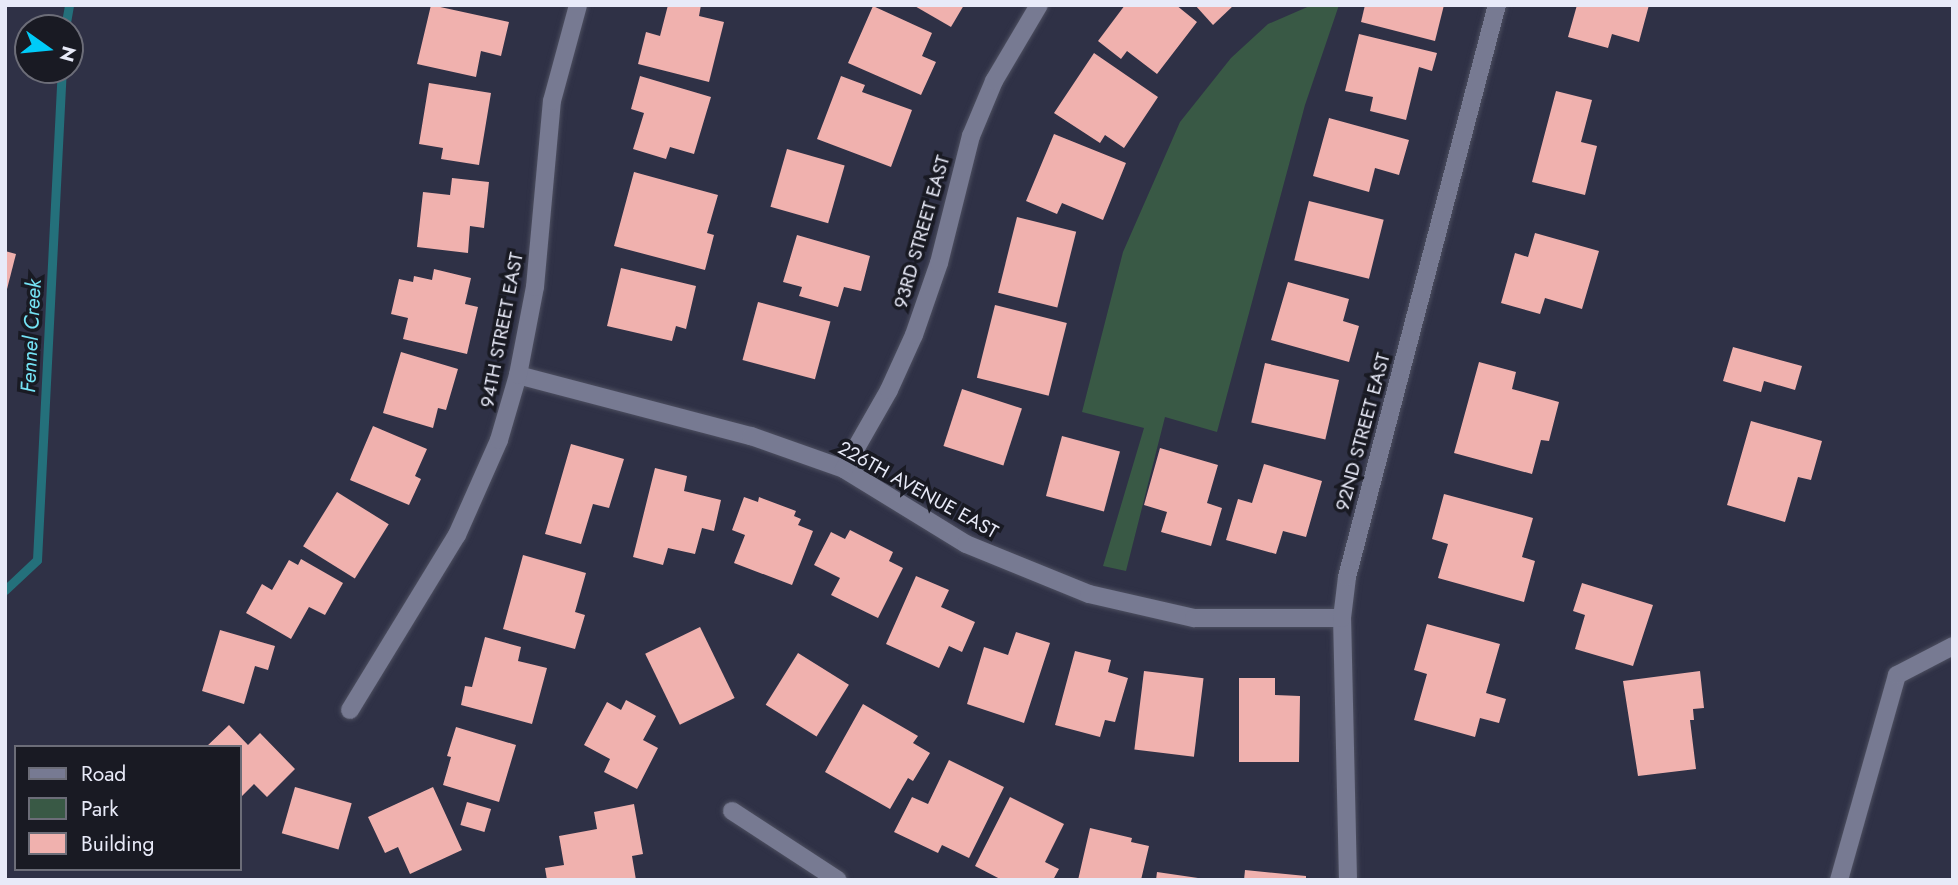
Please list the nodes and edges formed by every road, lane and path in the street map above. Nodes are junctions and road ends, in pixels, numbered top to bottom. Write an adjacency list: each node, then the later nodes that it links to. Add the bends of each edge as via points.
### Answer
1 (579, 5): 4 (street, 94TH STREET EAST, via 552,101 542,228)
2 (1039, 5): 5 (street, 93RD STREET EAST, via 994,81 971,136 939,263 914,335 890,390)
3 (1497, 5): 6 (street, 92ND STREET EAST, via 1351,564)
4 (518, 375): 5 (street, 226TH AVENUE EAST, via 751,436); 8 (street, 94TH STREET EAST, via 499,440 457,535)
5 (844, 469): 6 (street, 226TH AVENUE EAST, via 966,544 1089,594 1194,618)
6 (1342, 618): 11 (street, 92ND STREET EAST)
7 (1953, 646): 12 (street, via 1897,675)
8 (350, 710)
9 (732, 811): 10 (street)
10 (838, 880)
11 (1348, 880)
12 (1839, 880)

